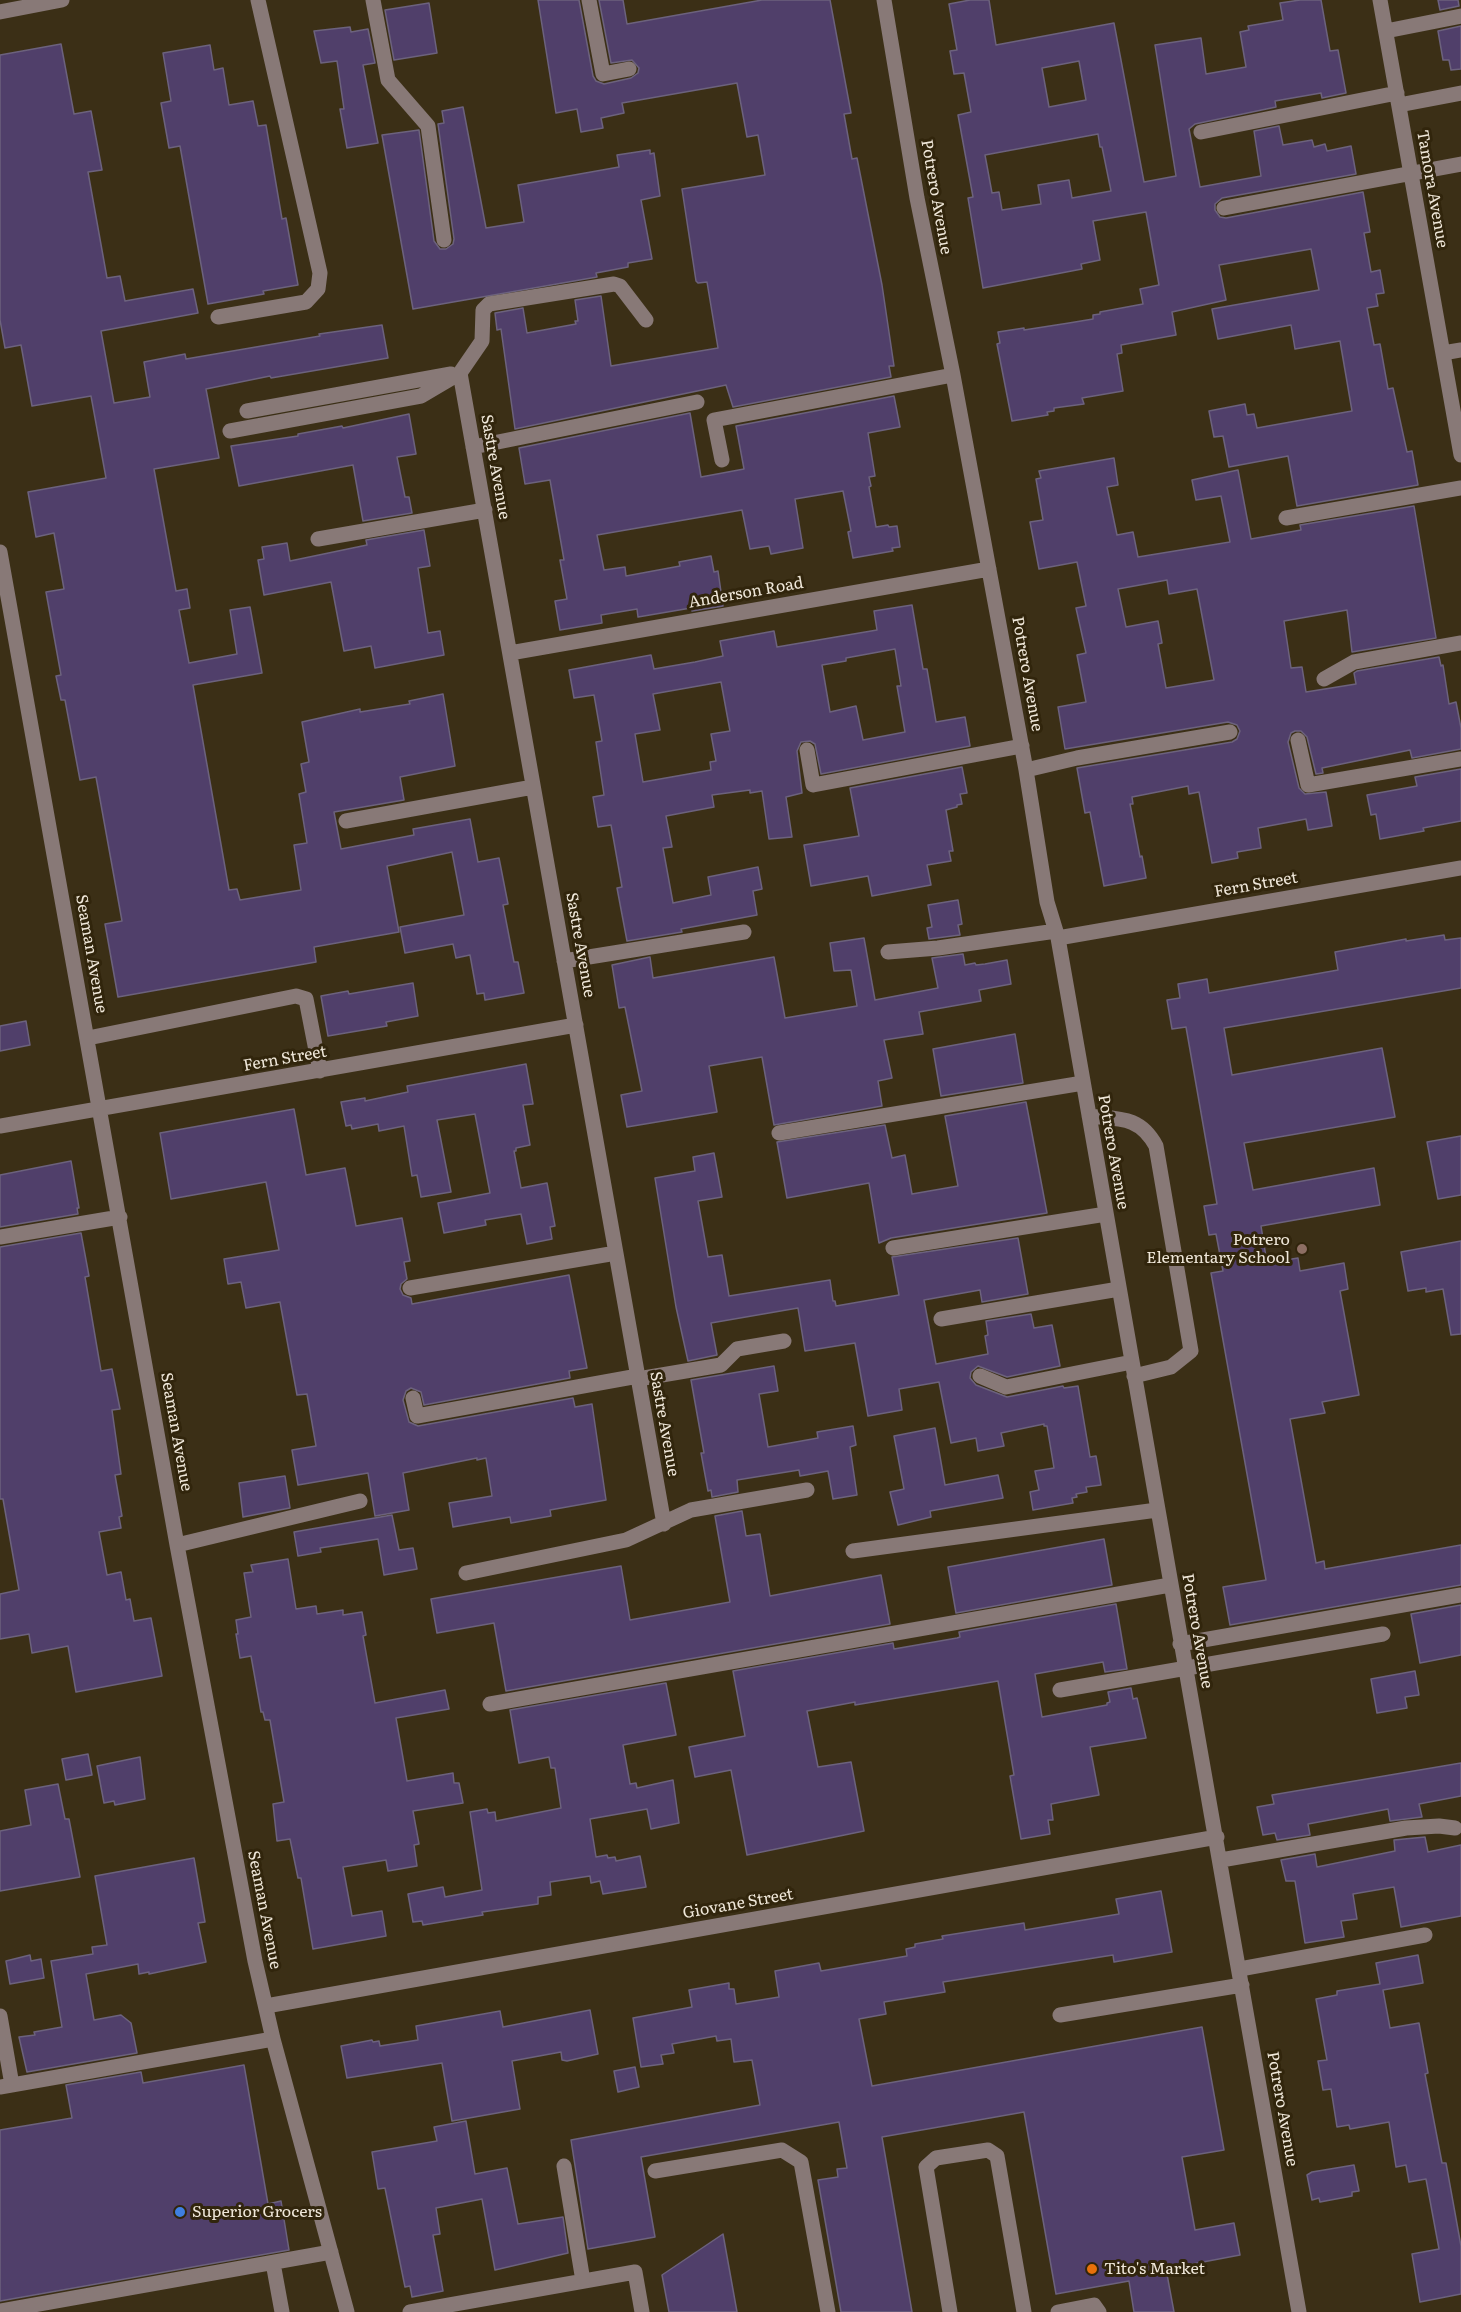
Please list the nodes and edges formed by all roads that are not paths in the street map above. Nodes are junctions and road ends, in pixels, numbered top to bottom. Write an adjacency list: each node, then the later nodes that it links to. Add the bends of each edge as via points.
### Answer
1 (62, 0): 7 (street)
2 (258, 0): 18 (street, via 320,273 318,289 306,302)
3 (373, 0): 17 (street, via 388,81 428,126)
4 (589, 0): 10 (street, via 603,74)
5 (884, 0): 23 (street, Potrero Avenue, via 917,198)
6 (1380, 0): 9 (street, Tamora Avenue)
7 (0, 12)
8 (1461, 16): 9 (street)
9 (1386, 31): 12 (street, Tamora Avenue)
10 (629, 69)
11 (1461, 93): 12 (street)
12 (1398, 99): 13 (street); 15 (street, Tamora Avenue)
13 (1201, 132)
14 (1461, 164): 15 (street)
15 (1411, 173): 16 (street); 21 (street, Tamora Avenue)
16 (1224, 208)
17 (444, 240)
18 (218, 317)
19 (646, 320): 22 (street, via 620,286 614,284 489,304 483,310 482,340)
20 (1461, 350): 21 (street)
21 (1443, 353): 26 (street, Tamora Avenue)
22 (460, 373): 25 (street); 27 (street, via 420,396); 28 (street, Sastre Avenue)
23 (953, 375): 30 (street, via 714,420); 36 (street, Potrero Avenue)
24 (697, 402): 28 (street)
25 (247, 411)
26 (1458, 422): 29 (street, Tamora Avenue)
27 (230, 431)
28 (473, 447): 32 (street, Sastre Avenue)
29 (1461, 455)
30 (722, 460)
31 (1461, 488): 33 (street)
32 (484, 510): 34 (street); 38 (street, Sastre Avenue)
33 (1286, 518)
34 (318, 539)
35 (0, 552): 54 (street, Seaman Avenue)
36 (989, 569): 38 (street, Anderson Road); 42 (street, Potrero Avenue)
37 (1461, 644): 39 (street, via 1354,662)
38 (510, 653): 46 (street, Sastre Avenue)
39 (1324, 680)
40 (1230, 732): 45 (street)
41 (1298, 740): 44 (street, via 1308,785)
42 (1022, 746): 43 (street, via 813,786); 45 (street, Potrero Avenue)
43 (807, 750)
44 (1461, 759)
45 (1026, 770): 50 (street, Potrero Avenue, via 1047,902)
46 (533, 787): 47 (street); 52 (street, Sastre Avenue)
47 (346, 821)
48 (1461, 868): 50 (street, Fern Street)
49 (744, 932): 52 (street)
50 (1057, 935): 51 (street, Fern Street); 56 (street, Potrero Avenue)
51 (888, 952)
52 (564, 961): 53 (street, Sastre Avenue)
53 (576, 1025): 55 (street, Fern Street); 65 (street, Sastre Avenue)
54 (88, 1038): 55 (street, via 296,996 306,999); 57 (street, Seaman Avenue)
55 (320, 1071): 57 (street, Fern Street)
56 (1083, 1083): 58 (street, Potrero Avenue); 60 (street)
57 (100, 1109): 59 (street, Fern Street); 62 (street, Seaman Avenue)
58 (1089, 1116): 61 (street, Potrero Avenue); 70 (street, via 1129,1120 1149,1133 1156,1146 1191,1351 1171,1367)
59 (0, 1126)
60 (779, 1133)
61 (1106, 1214): 64 (street); 67 (street, Potrero Avenue)
62 (120, 1217): 63 (street); 78 (street, Seaman Avenue)
63 (0, 1237)
64 (893, 1248)
65 (616, 1253): 66 (street); 72 (street, Sastre Avenue)
66 (410, 1288)
67 (1119, 1289): 68 (street); 70 (street, Potrero Avenue)
68 (941, 1319)
69 (784, 1341): 72 (street, via 738,1349 721,1365)
70 (1133, 1369): 71 (street, via 1006,1387); 76 (street, Potrero Avenue)
71 (980, 1376)
72 (638, 1378): 73 (street, via 417,1416); 77 (street, Sastre Avenue)
73 (413, 1398)
74 (807, 1490): 77 (street, via 691,1510)
75 (360, 1502): 78 (street)
76 (1157, 1510): 79 (street); 81 (street, Potrero Avenue)
77 (664, 1524): 80 (street, via 626,1540)
78 (177, 1545): 94 (street, Seaman Avenue)
79 (853, 1551)
80 (466, 1573)
81 (1170, 1585): 84 (street, Potrero Avenue); 87 (street)
82 (1461, 1595): 84 (street)
83 (1383, 1634): 85 (street)
84 (1180, 1644): 85 (street, Potrero Avenue)
85 (1184, 1668): 86 (street); 89 (street, Potrero Avenue)
86 (1060, 1690)
87 (490, 1704)
88 (1455, 1828): 90 (street, via 1406,1828)
89 (1217, 1837): 90 (street, Potrero Avenue); 94 (street, Giovane Street)
90 (1221, 1860): 92 (street, Potrero Avenue)
91 (1425, 1935): 92 (street)
92 (1240, 1969): 93 (street, Potrero Avenue)
93 (1242, 1985): 95 (street); 116 (street, Potrero Avenue)
94 (266, 2006): 97 (street, Seaman Avenue)
95 (1060, 2015)
96 (0, 2016): 98 (street)
97 (273, 2039): 98 (street); 101 (street, Seaman Avenue)
98 (6, 2086)
99 (564, 2166): 103 (street)
100 (655, 2171): 111 (street, via 782,2150 801,2162)
101 (331, 2253): 102 (street); 108 (street, Seaman Avenue)
102 (273, 2263): 105 (street); 107 (street)
103 (583, 2281): 104 (street); 110 (street, via 635,2271)
104 (478, 2306): 109 (street)
105 (22, 2310): 106 (street)
106 (0, 2311)
107 (282, 2312)
108 (347, 2312)
109 (410, 2312)
110 (642, 2312)
111 (828, 2312)
112 (950, 2312): 113 (street, via 926,2167 936,2158 988,2150 997,2156)
113 (1024, 2312)
114 (1058, 2312): 115 (street, via 1094,2305)
115 (1099, 2312)
116 (1299, 2312)

